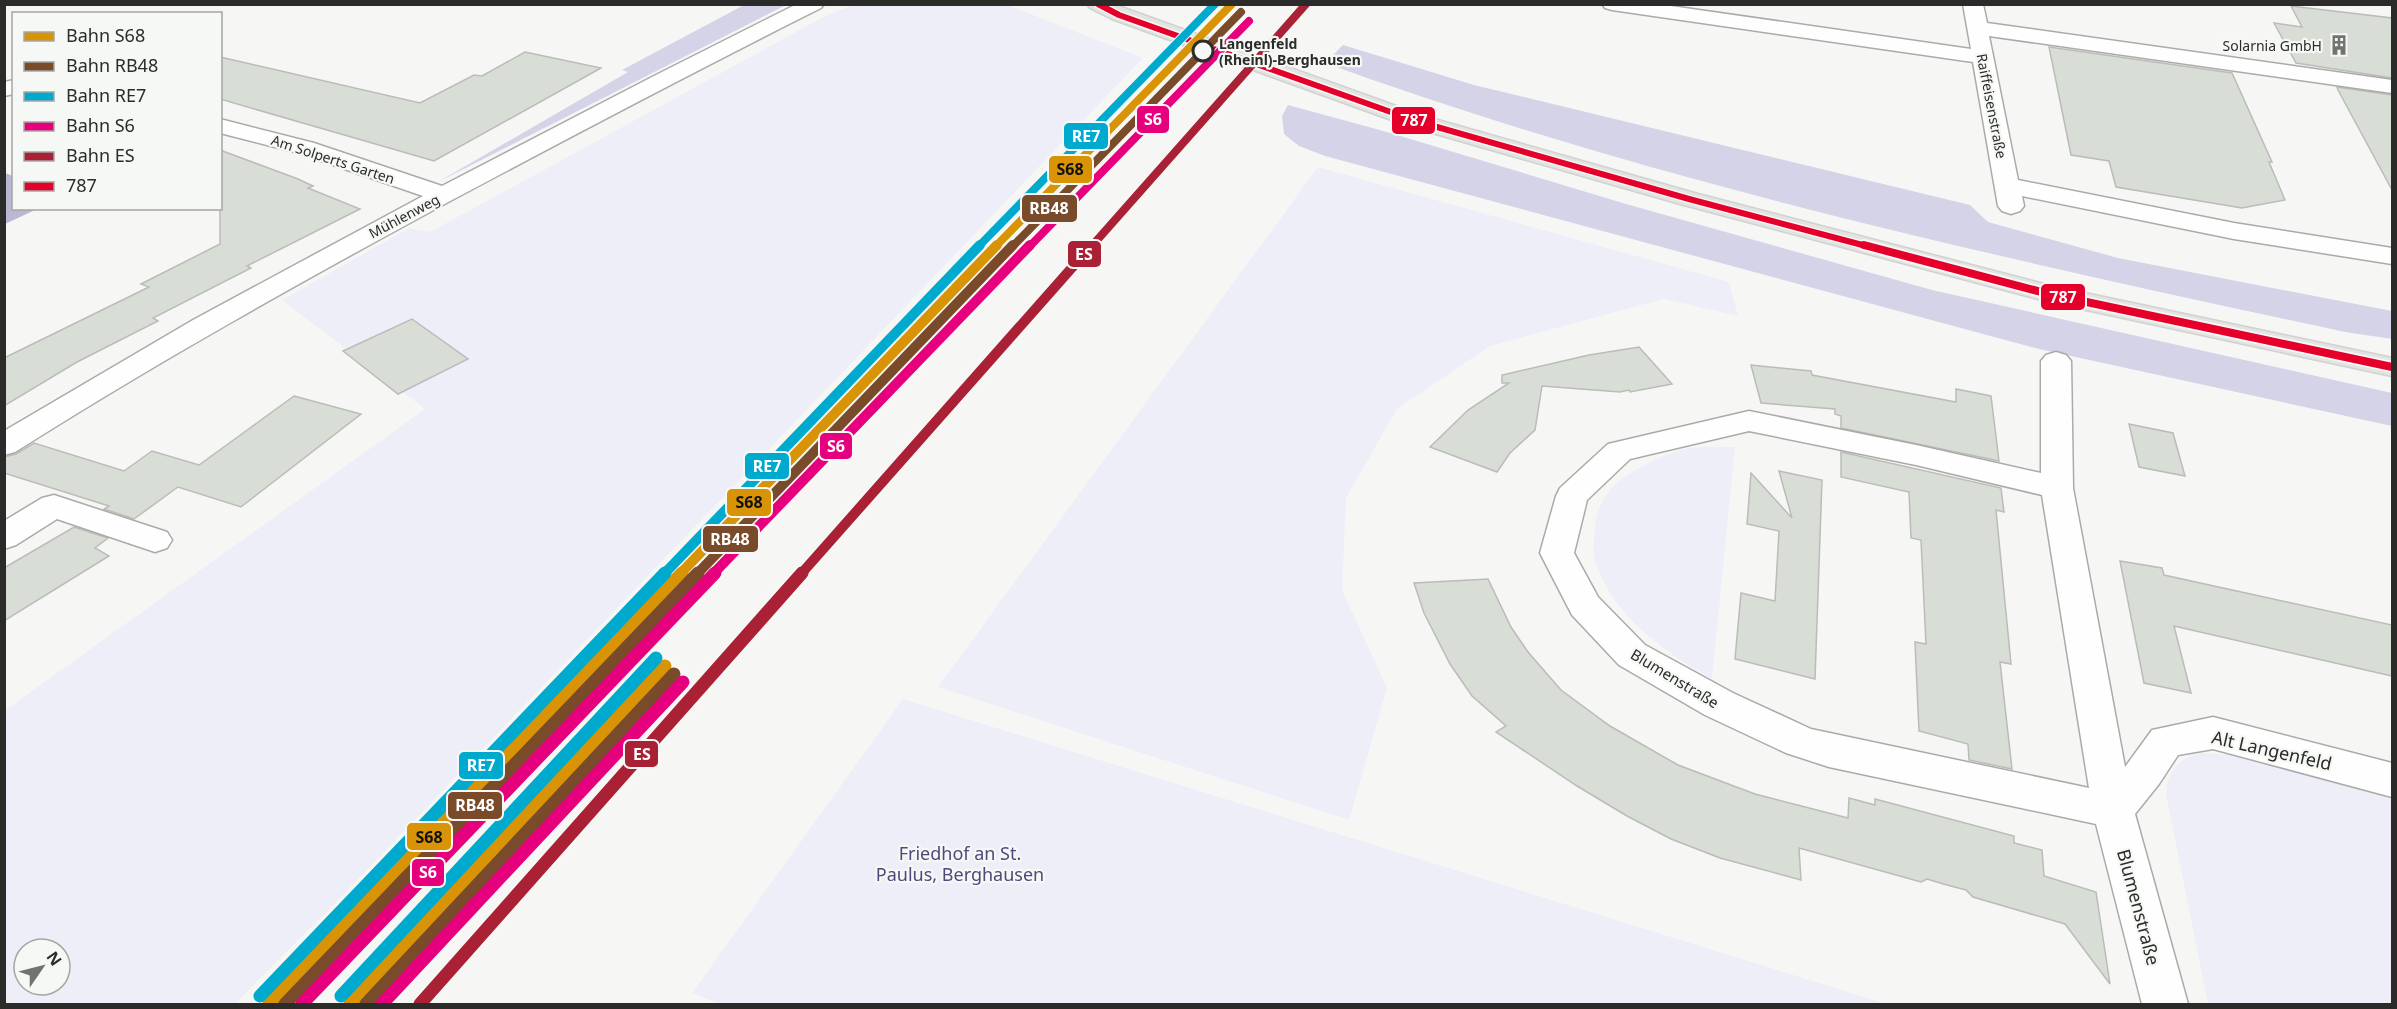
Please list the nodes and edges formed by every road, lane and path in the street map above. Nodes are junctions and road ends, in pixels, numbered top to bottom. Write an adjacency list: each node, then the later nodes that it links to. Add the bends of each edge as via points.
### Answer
1 (814, 4): 10 (street, Mühlenweg, via 681,69)
2 (1097, 4): 13 (main road, via 1416,121 1689,199 2049,294)
3 (1612, 4): 5 (street)
4 (1973, 4): 6 (street, Raiffeisenstraße)
5 (1644, 7): 7 (street)
6 (1977, 28): 7 (street, Raiffeisenstraße); 8 (street)
7 (1983, 57): 11 (street, Raiffeisenstraße, via 2010,197)
8 (2392, 86)
9 (222, 127): 10 (street, Am Solperts Garten, via 306,148)
10 (444, 195): 14 (street, Mühlenweg, via 221,315)
11 (2392, 256)
12 (2056, 361): 15 (street, Blumenstraße)
13 (2392, 367)
14 (4, 445)
15 (2057, 488): 19 (street, Blumenstraße); 19 (street, Blumenstraße, via 1749,421 1619,451 1572,496 1557,553 1585,606 1632,655 1719,704 1800,742)
16 (4, 537): 17 (street, via 54,506)
17 (155, 540)
18 (2392, 780): 19 (street, Alt Langenfeld, via 2213,733 2166,741)
19 (2113, 810): 20 (street, Blumenstraße)
20 (2165, 1005)

